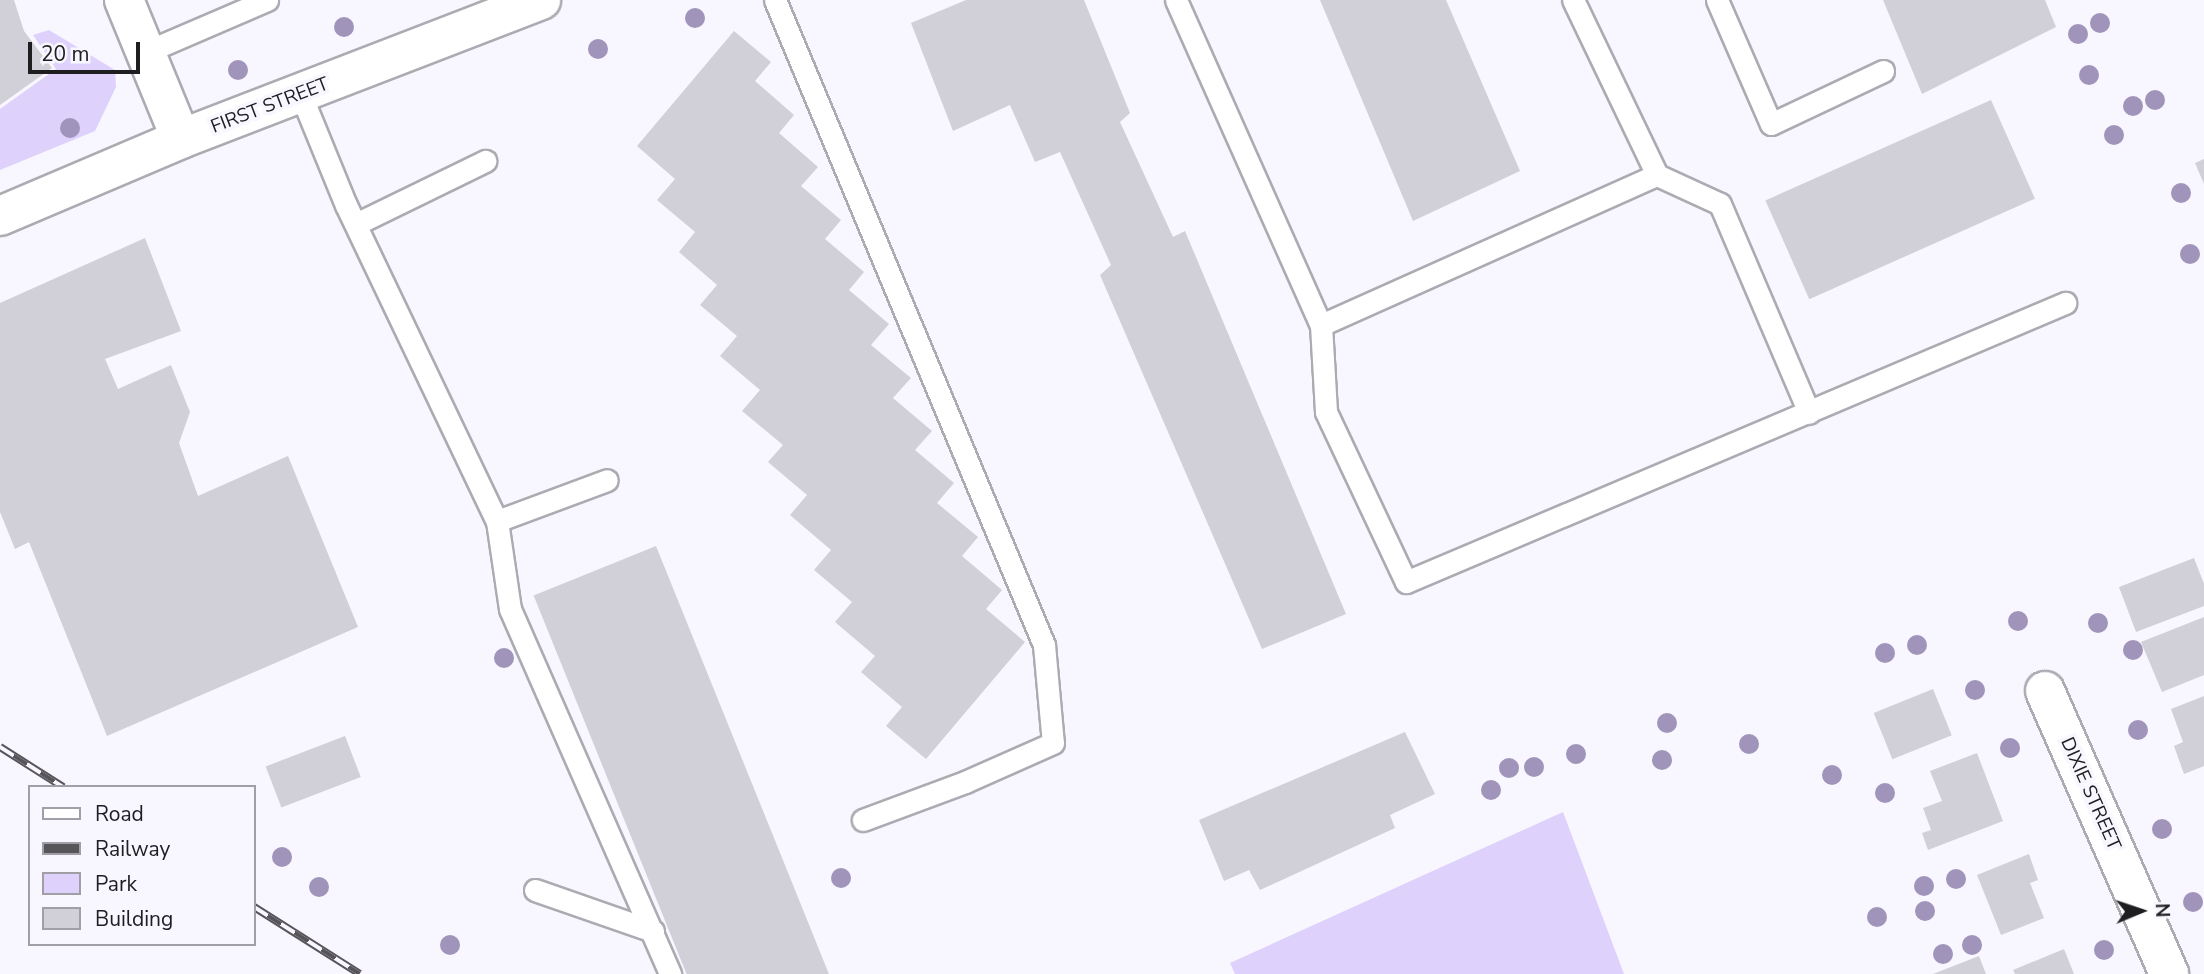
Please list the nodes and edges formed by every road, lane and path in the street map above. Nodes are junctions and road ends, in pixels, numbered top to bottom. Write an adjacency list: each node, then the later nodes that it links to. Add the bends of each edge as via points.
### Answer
1 (124, 0): 9 (street)
2 (267, 0): 9 (lane)
3 (541, 0): 8 (street, FIRST STREET)
4 (775, 0): 23 (lane, via 1044,645 1053,743)
5 (1176, 0): 18 (lane)
6 (1573, 0): 14 (lane)
7 (1717, 0): 10 (lane, via 1771,124)
8 (502, 7): 11 (street, FIRST STREET)
9 (146, 52): 12 (street)
10 (1883, 71)
11 (301, 95): 12 (street, FIRST STREET); 16 (lane)
12 (181, 139): 15 (street, FIRST STREET)
13 (485, 161): 16 (lane)
14 (1657, 175): 18 (lane); 19 (lane, via 1720,204)
15 (0, 216)
16 (356, 224): 21 (lane)
17 (2065, 303): 19 (lane)
18 (1321, 325): 19 (lane, via 1326,412 1406,582)
19 (1809, 413)
20 (607, 480): 21 (lane)
21 (497, 521): 25 (lane, via 510,609)
22 (2045, 691): 27 (street, DIXIE STREET)
23 (863, 820)
24 (535, 890): 25 (lane)
25 (653, 931): 26 (lane)
26 (670, 974)
27 (2169, 974)

